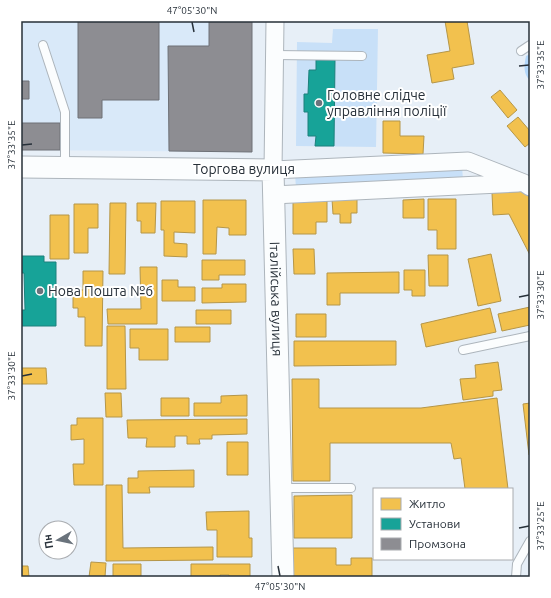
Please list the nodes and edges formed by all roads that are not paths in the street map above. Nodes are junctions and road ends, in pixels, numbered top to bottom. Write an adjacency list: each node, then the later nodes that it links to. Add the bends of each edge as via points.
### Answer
1 (275, 21): 5 (street, Італійська вулиця)
2 (43, 45): 9 (lane, via 66,112)
3 (530, 45): 4 (lane)
4 (521, 51)
5 (274, 55): 6 (lane); 10 (street, Італійська вулиця)
6 (362, 56)
7 (468, 161): 10 (street, Торгова вулиця); 11 (street); 12 (street, Торгова вулиця)
8 (21, 167): 9 (street, Торгова вулиця)
9 (65, 168): 10 (street, Торгова вулиця)
10 (273, 170): 13 (street, Італійська вулиця)
11 (468, 185): 12 (street, Торгова вулиця); 13 (street, Торгова вулиця)
12 (527, 185)
13 (273, 195): 16 (street, Італійська вулиця)
14 (530, 336): 15 (lane)
15 (463, 350)
16 (281, 488): 17 (lane); 19 (street, Італійська вулиця)
17 (351, 488)
18 (530, 541): 20 (lane, via 517,564)
19 (283, 577)
20 (516, 577)

